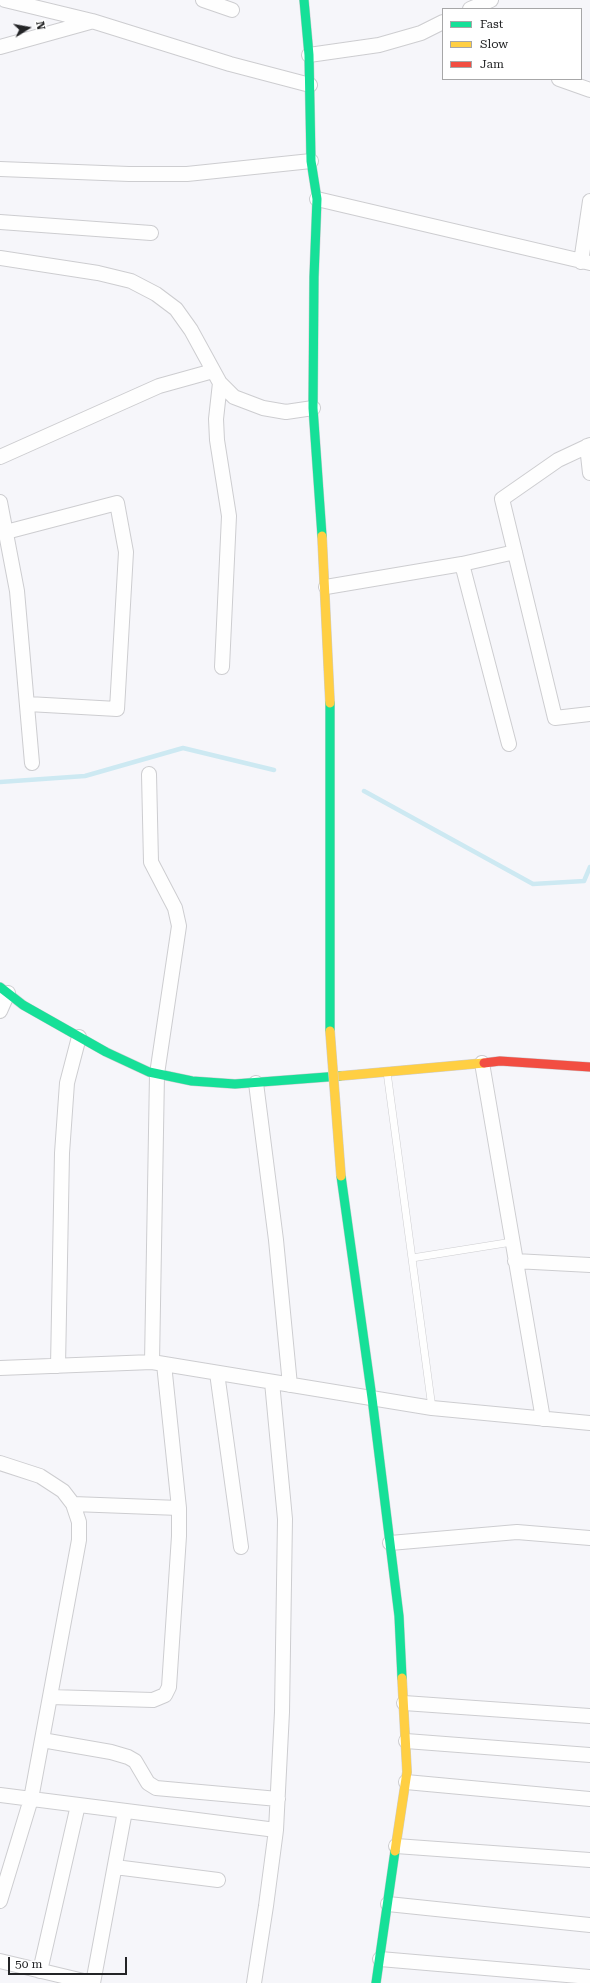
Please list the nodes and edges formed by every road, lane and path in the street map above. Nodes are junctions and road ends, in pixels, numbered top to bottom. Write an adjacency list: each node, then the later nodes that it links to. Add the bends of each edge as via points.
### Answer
1 (5, 0): 7 (street)
2 (203, 0): 6 (street)
3 (304, 0): 10 (street)
4 (491, 0): 5 (street)
5 (473, 6)
6 (232, 10)
7 (92, 21): 9 (street); 12 (street, via 230,64)
8 (442, 22): 10 (street, via 421,33 380,45)
9 (0, 48)
10 (309, 55): 12 (street)
11 (562, 80): 13 (street)
12 (310, 85): 14 (street)
13 (590, 90)
14 (312, 161): 15 (street, via 187,174); 16 (street)
15 (0, 169)
16 (316, 199): 21 (street); 24 (street)
17 (590, 201): 21 (street)
18 (0, 222): 19 (street)
19 (151, 233)
20 (0, 258): 22 (street, via 98,273 131,281 156,294 176,309 191,330)
21 (585, 262)
22 (212, 371): 23 (street); 26 (street, via 159,386)
23 (220, 383): 24 (street, via 234,397 263,408 286,412); 33 (street, via 216,440 229,516)
24 (313, 408): 32 (street)
25 (588, 446): 27 (street); 30 (street, via 558,460 502,499)
26 (0, 457)
27 (590, 473)
28 (0, 502): 29 (street)
29 (6, 532): 34 (street, via 17,591); 34 (street, via 117,504 126,552 117,709)
30 (515, 552): 31 (street); 35 (street, via 555,718)
31 (462, 564): 32 (street); 36 (street)
32 (326, 587): 57 (street, bridge, via 331,735 330,1031 341,1176)
33 (222, 667)
34 (28, 704): 37 (street)
35 (590, 714)
36 (509, 744)
37 (32, 763)
38 (149, 774): 45 (street, via 151,862 175,908 179,926)
39 (4, 990): 40 (street); 41 (street, via 23,1005)
40 (0, 1010)
41 (79, 1037): 45 (street); 52 (street, via 67,1083 62,1153)
42 (482, 1063): 43 (street, via 500,1061); 44 (street); 47 (street)
43 (590, 1066)
44 (386, 1072): 46 (street); 48 (lane)
45 (157, 1074): 46 (street, via 192,1081); 51 (street)
46 (256, 1083): 56 (street, via 276,1240)
47 (512, 1242): 48 (lane); 49 (street)
48 (412, 1258): 58 (lane)
49 (515, 1261): 50 (street); 59 (street)
50 (590, 1265)
51 (158, 1363): 52 (street); 54 (street); 63 (street)
52 (58, 1366): 53 (street)
53 (0, 1368)
54 (217, 1373): 55 (street); 66 (street)
55 (272, 1382): 56 (street); 76 (street, via 285,1518)
56 (290, 1385): 57 (street)
57 (372, 1398): 58 (street); 65 (street)
58 (432, 1408): 59 (street)
59 (543, 1419): 60 (street)
60 (590, 1423)
61 (0, 1463): 62 (street, via 40,1476 63,1491)
62 (73, 1504): 63 (street); 67 (street, via 79,1522 79,1540)
63 (178, 1508): 67 (street, via 173,1656 169,1687 165,1695 153,1700)
64 (590, 1538): 65 (street, via 517,1532)
65 (390, 1544): 68 (street, via 399,1616)
66 (241, 1547)
67 (50, 1697): 70 (street)
68 (404, 1703): 69 (street); 71 (street)
69 (590, 1716)
70 (42, 1740): 75 (street); 76 (street, via 128,1757 135,1762 148,1783 156,1788)
71 (406, 1741): 72 (street); 73 (street)
72 (590, 1755)
73 (406, 1782): 77 (street); 81 (street)
74 (0, 1795): 75 (street)
75 (31, 1799): 78 (street); 85 (street)
76 (278, 1799): 80 (street)
77 (590, 1799)
78 (78, 1805): 79 (street); 90 (street)
79 (125, 1811): 80 (street); 83 (street)
80 (276, 1830): 93 (street)
81 (396, 1846): 82 (street); 86 (street)
82 (590, 1860)
83 (115, 1867): 84 (street); 92 (street)
84 (218, 1880)
85 (0, 1901)
86 (388, 1904): 87 (street); 88 (street)
87 (590, 1925)
88 (380, 1959): 91 (street); 94 (street)
89 (0, 1961): 90 (street)
90 (40, 1971): 92 (street)
91 (590, 1977)
92 (93, 1983)
93 (254, 1983)
94 (376, 1983)

